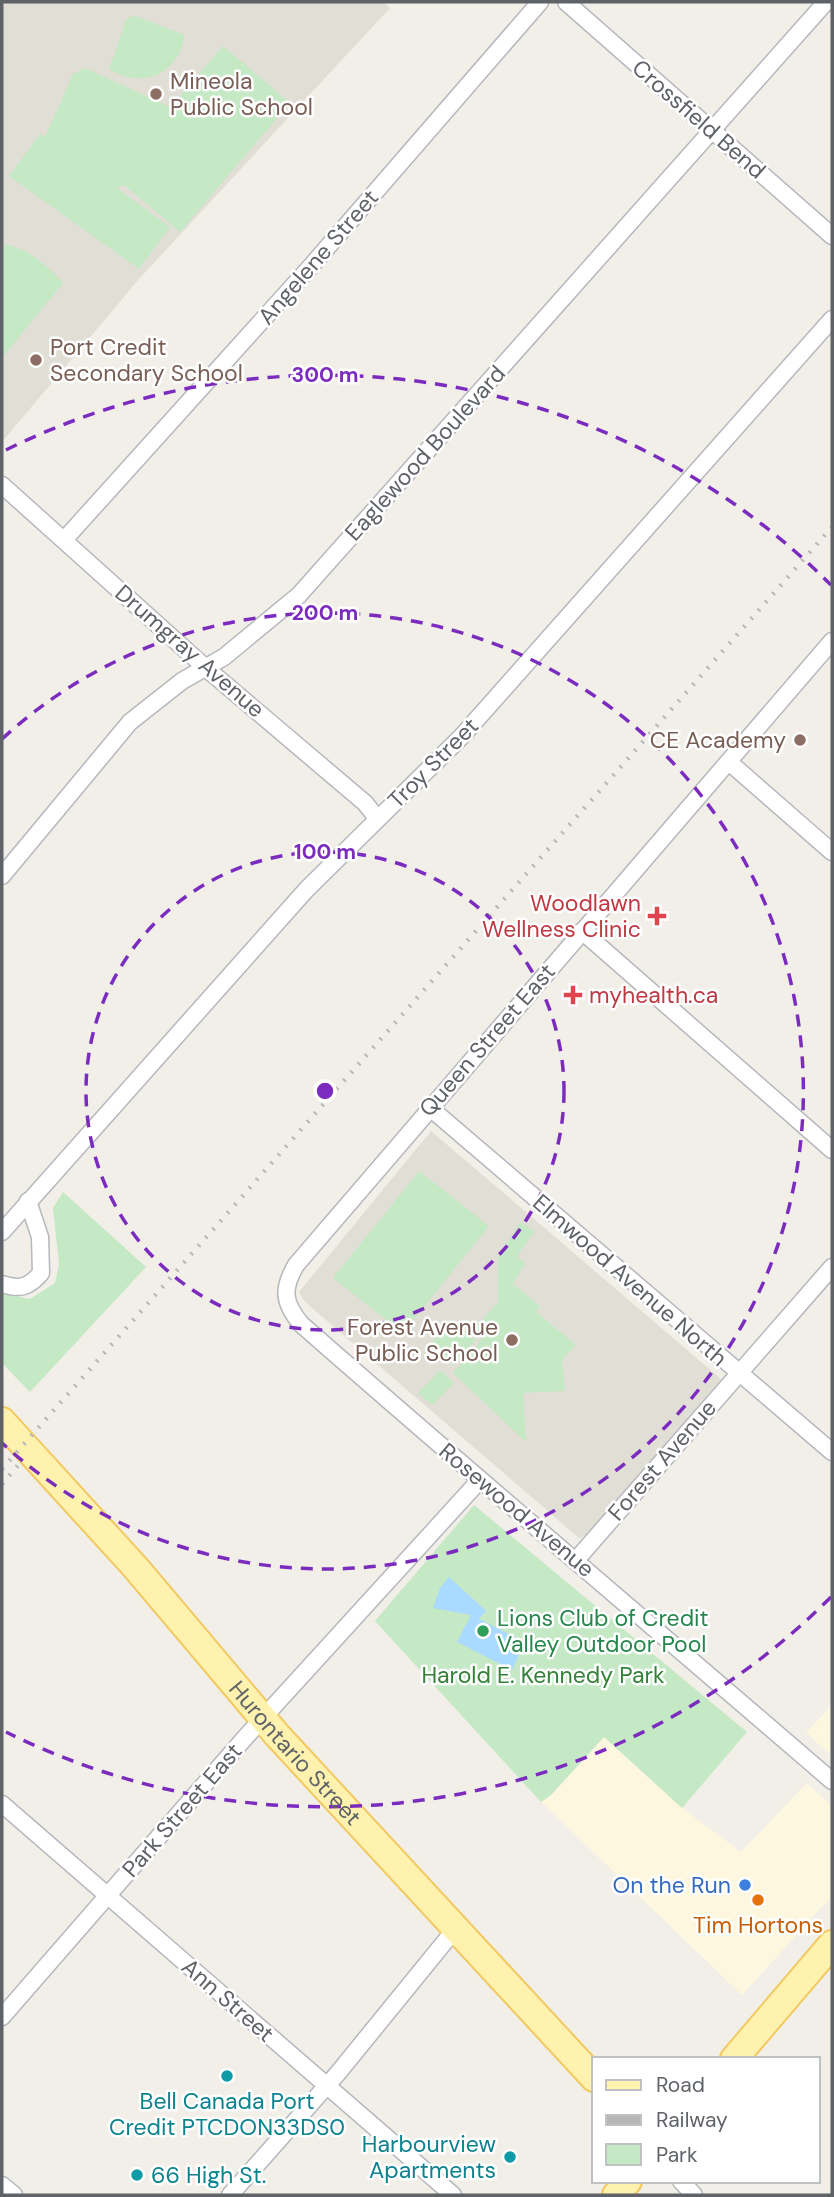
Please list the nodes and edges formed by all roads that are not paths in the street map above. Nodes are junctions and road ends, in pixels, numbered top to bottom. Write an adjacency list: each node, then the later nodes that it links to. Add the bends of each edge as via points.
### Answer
1 (540, 2): 8 (street, Angelene Street, via 312,265)
2 (566, 2): 4 (street, Crossfield Bend)
3 (826, 2): 4 (street, Eaglewood Boulevard)
4 (711, 131): 5 (street, Crossfield Bend); 10 (street, Eaglewood Boulevard, via 299,595)
5 (832, 236)
6 (832, 319): 12 (street, Troy Street, via 462,736)
7 (2, 485): 8 (street, Drumgray Avenue)
8 (64, 540): 10 (street, Drumgray Avenue)
9 (832, 641): 11 (street, Queen Street East)
10 (207, 669): 12 (street, Drumgray Avenue); 14 (street, Eaglewood Boulevard, via 182,681 130,722)
11 (729, 762): 13 (street); 15 (street, Queen Street East)
12 (377, 818): 18 (street, Troy Street, via 306,890)
13 (832, 852)
14 (2, 876)
15 (582, 931): 16 (street, Queen Street East); 17 (street)
16 (429, 1107): 21 (street, Queen Street East); 23 (street, Elmwood Avenue North)
17 (832, 1150)
18 (28, 1201): 19 (street, Troy Street); 22 (street, via 40,1237 41,1272 23,1287)
19 (2, 1232)
20 (832, 1267): 23 (street, Forest Avenue)
21 (285, 1283): 26 (street, Rosewood Avenue, via 285,1301 301,1324)
22 (2, 1284)
23 (738, 1373): 25 (street, Elmwood Avenue North); 27 (street, Forest Avenue)
24 (2, 1422): 28 (main road, Hurontario Street, via 136,1568)
25 (832, 1452)
26 (480, 1481): 27 (street, Rosewood Avenue); 28 (street, Park Street East)
27 (577, 1559): 29 (street, Rosewood Avenue)
28 (263, 1719): 31 (street, Park Street East); 32 (main road, Hurontario Street)
29 (832, 1781)
30 (2, 1804): 31 (street, Ann Street)
31 (107, 1895): 34 (street, Park Street East); 37 (street, Ann Street)
32 (456, 1928): 36 (main road, Hurontario Street); 37 (street)
33 (832, 1944): 35 (main road)
34 (2, 2017)
35 (736, 2057)
36 (592, 2076)
37 (327, 2086): 40 (street); 41 (street, Ann Street)
38 (2, 2185): 39 (street)
39 (14, 2195)
40 (230, 2195)
41 (453, 2195)

